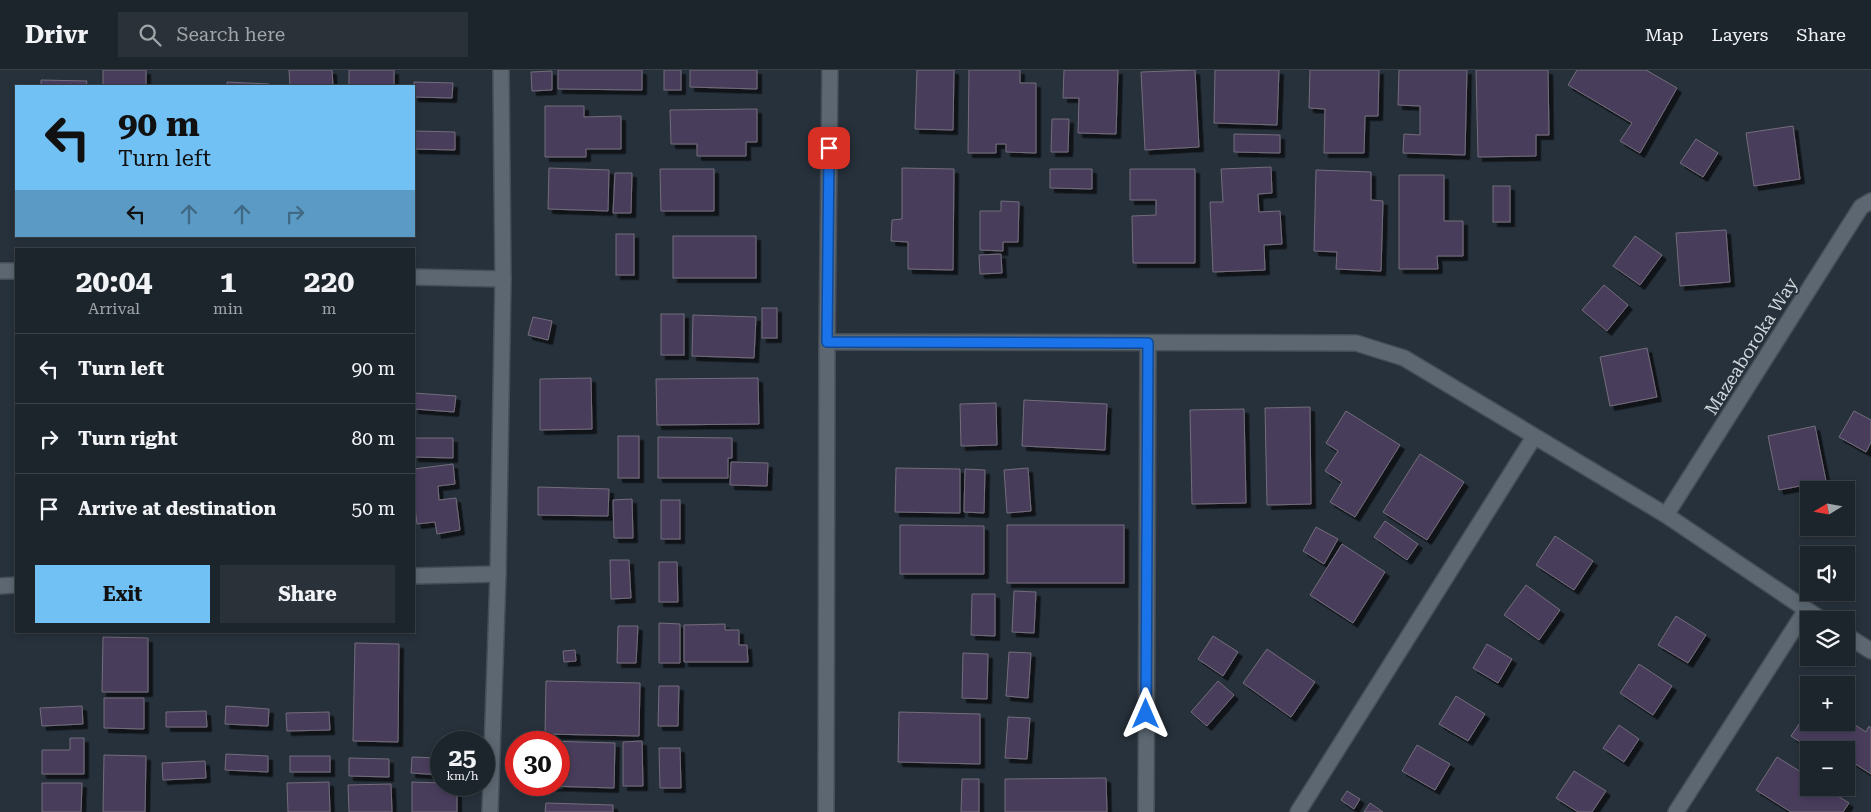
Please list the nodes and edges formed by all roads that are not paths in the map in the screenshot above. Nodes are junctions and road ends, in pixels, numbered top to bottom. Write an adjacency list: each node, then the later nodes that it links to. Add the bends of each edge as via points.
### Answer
1 (501, 70): 7 (street)
2 (830, 70): 8 (street)
3 (1871, 201): 11 (street, Mazeaboroka Way, via 1861,207)
4 (0, 271): 5 (street)
5 (15, 271)
6 (415, 277): 7 (street)
7 (502, 279): 12 (street)
8 (827, 342): 9 (street); 20 (street)
9 (1148, 343): 10 (street, via 1356,344 1404,358); 21 (street)
10 (1534, 437): 11 (street); 22 (street)
11 (1666, 515): 16 (street)
12 (498, 574): 13 (street); 19 (street)
13 (415, 576)
14 (15, 585): 15 (street)
15 (0, 586)
16 (1806, 610): 23 (street)
17 (1855, 641): 18 (street)
18 (1871, 651)
19 (490, 812)
20 (826, 812)
21 (1146, 812)
22 (1298, 812)
23 (1676, 812)

